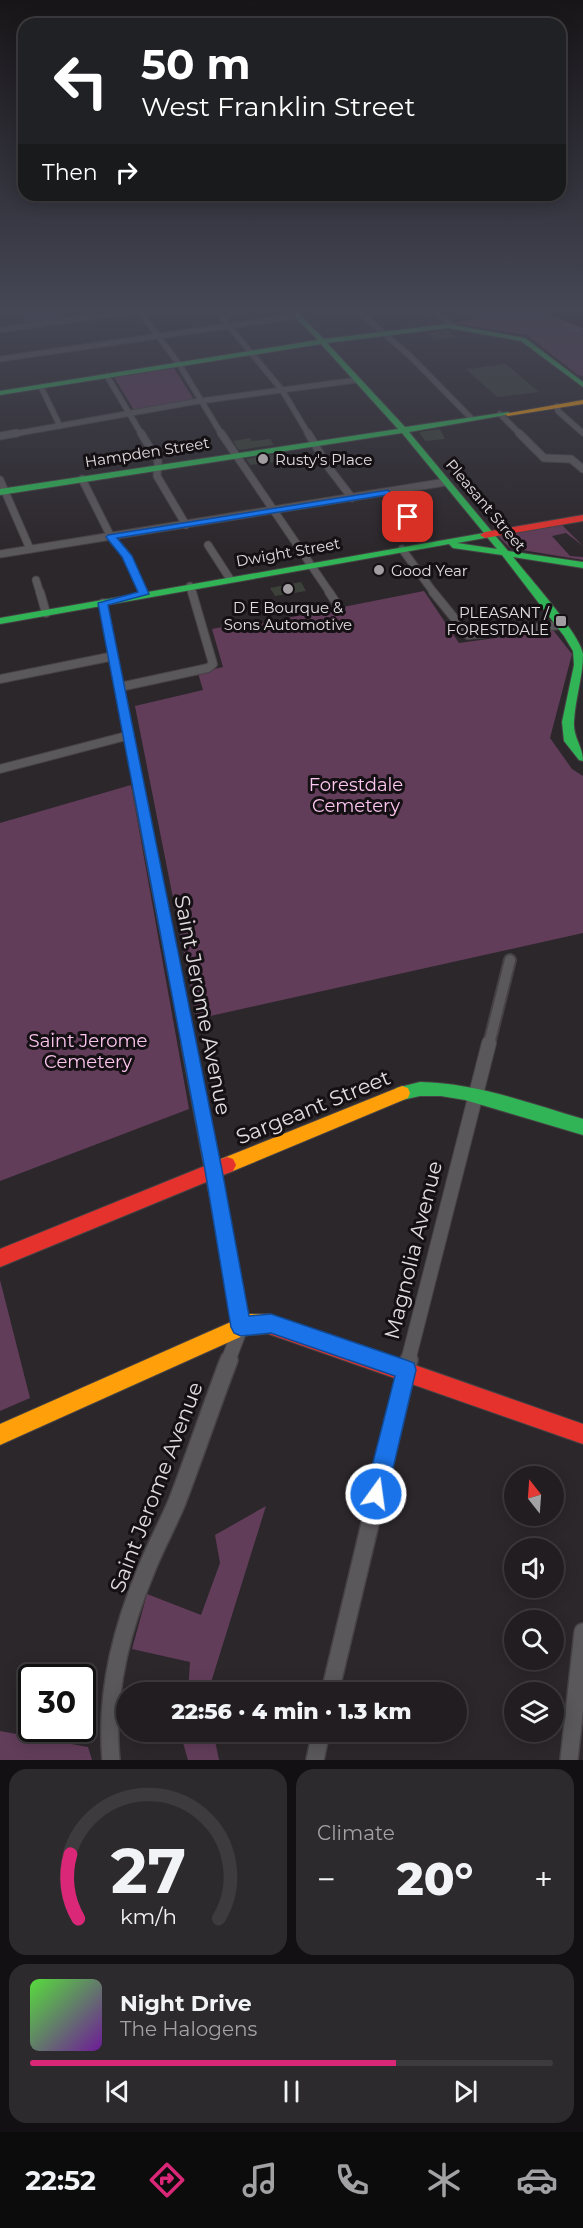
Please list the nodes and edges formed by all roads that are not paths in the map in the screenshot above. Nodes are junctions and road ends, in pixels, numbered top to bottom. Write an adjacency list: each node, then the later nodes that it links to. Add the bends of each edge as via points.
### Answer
1 (20, 390): 8 (main road)
2 (43, 390): 15 (street)
3 (115, 390): 12 (street)
4 (195, 390): 9 (street)
5 (282, 390): 9 (street); 19 (street)
6 (366, 390): 16 (main road, Pleasant Street)
7 (442, 390): 14 (street)
8 (0, 393)
9 (201, 401): 12 (street); 20 (street)
10 (583, 402): 11 (main road, Hampden Street)
11 (557, 406): 13 (main road, Hampden Street); 17 (street)
12 (129, 413): 15 (street); 21 (street, via 158,461)
13 (500, 414): 14 (main road, Hampden Street); 22 (street, via 544,458 571,459)
14 (471, 418): 16 (main road, Hampden Street)
15 (60, 426): 18 (street)
16 (402, 429): 19 (main road, Hampden Street); 24 (main road, Pleasant Street)
17 (583, 433)
18 (0, 436)
19 (315, 443): 20 (main road, Hampden Street); 27 (street)
20 (234, 455): 21 (main road, Hampden Street); 28 (street)
21 (157, 467): 23 (main road, Hampden Street); 31 (street, via 157,476)
22 (583, 469)
23 (82, 479): 25 (main road, Hampden Street); 33 (street)
24 (446, 482): 26 (street); 32 (main road, Pleasant Street)
25 (1, 488): 36 (street)
26 (388, 492): 27 (street); 29 (street)
27 (352, 498): 28 (street)
28 (273, 512): 31 (street); 40 (street)
29 (408, 517)
30 (583, 518): 32 (main road, Dwight Street)
31 (186, 525): 33 (street)
32 (487, 534): 34 (main road, Dwight Street); 38 (main road, Pleasant Street)
33 (111, 537): 36 (street); 45 (street, via 127,556)
34 (432, 543): 37 (main road, Dwight Street); 38 (main road)
35 (208, 544): 42 (street)
36 (30, 549): 39 (street)
37 (402, 549): 40 (main road, Dwight Street); 50 (street, via 468,635)
38 (504, 552): 41 (main road); 50 (main road, Pleasant Street)
39 (0, 554)
40 (311, 565): 42 (main road, Dwight Street); 46 (street)
41 (583, 565)
42 (230, 579): 44 (main road, Dwight Street)
43 (36, 580): 48 (street)
44 (190, 586): 45 (main road, Dwight Street); 54 (street, via 213,664)
45 (144, 594): 47 (main road, Dwight Street)
46 (335, 601)
47 (103, 603): 48 (main road, Dwight Street); 52 (street, Saint Jerome Avenue)
48 (46, 612): 49 (main road, Dwight Street)
49 (0, 621)
50 (561, 625): 51 (main road, Pleasant Street)
51 (581, 655): 56 (main road, Pleasant Street, via 568,722 570,741)
52 (114, 656): 53 (street); 54 (street, Saint Jerome Avenue)
53 (0, 679)
54 (120, 687): 55 (street, Saint Jerome Avenue)
55 (130, 735): 57 (street); 61 (street, Saint Jerome Avenue)
56 (581, 754)
57 (0, 769)
58 (510, 960): 59 (street, Magnolia Avenue)
59 (475, 1095): 60 (main road, Sargeant Street); 61 (main road, Sargeant Street, via 414,1088); 64 (street, Magnolia Avenue)
60 (583, 1127)
61 (213, 1170): 62 (main road, Sargeant Street); 63 (street, Saint Jerome Avenue)
62 (0, 1258)
63 (241, 1327): 64 (main road, via 271,1323); 66 (main road); 70 (street, Saint Jerome Avenue, via 176,1503 144,1574 114,1675 109,1718)
64 (406, 1370): 65 (main road); 68 (street, Magnolia Avenue)
65 (583, 1434)
66 (0, 1435)
67 (583, 1632): 72 (street)
68 (332, 1682)
69 (319, 1742): 71 (street)
70 (111, 1760)
71 (315, 1760)
72 (569, 1760)

